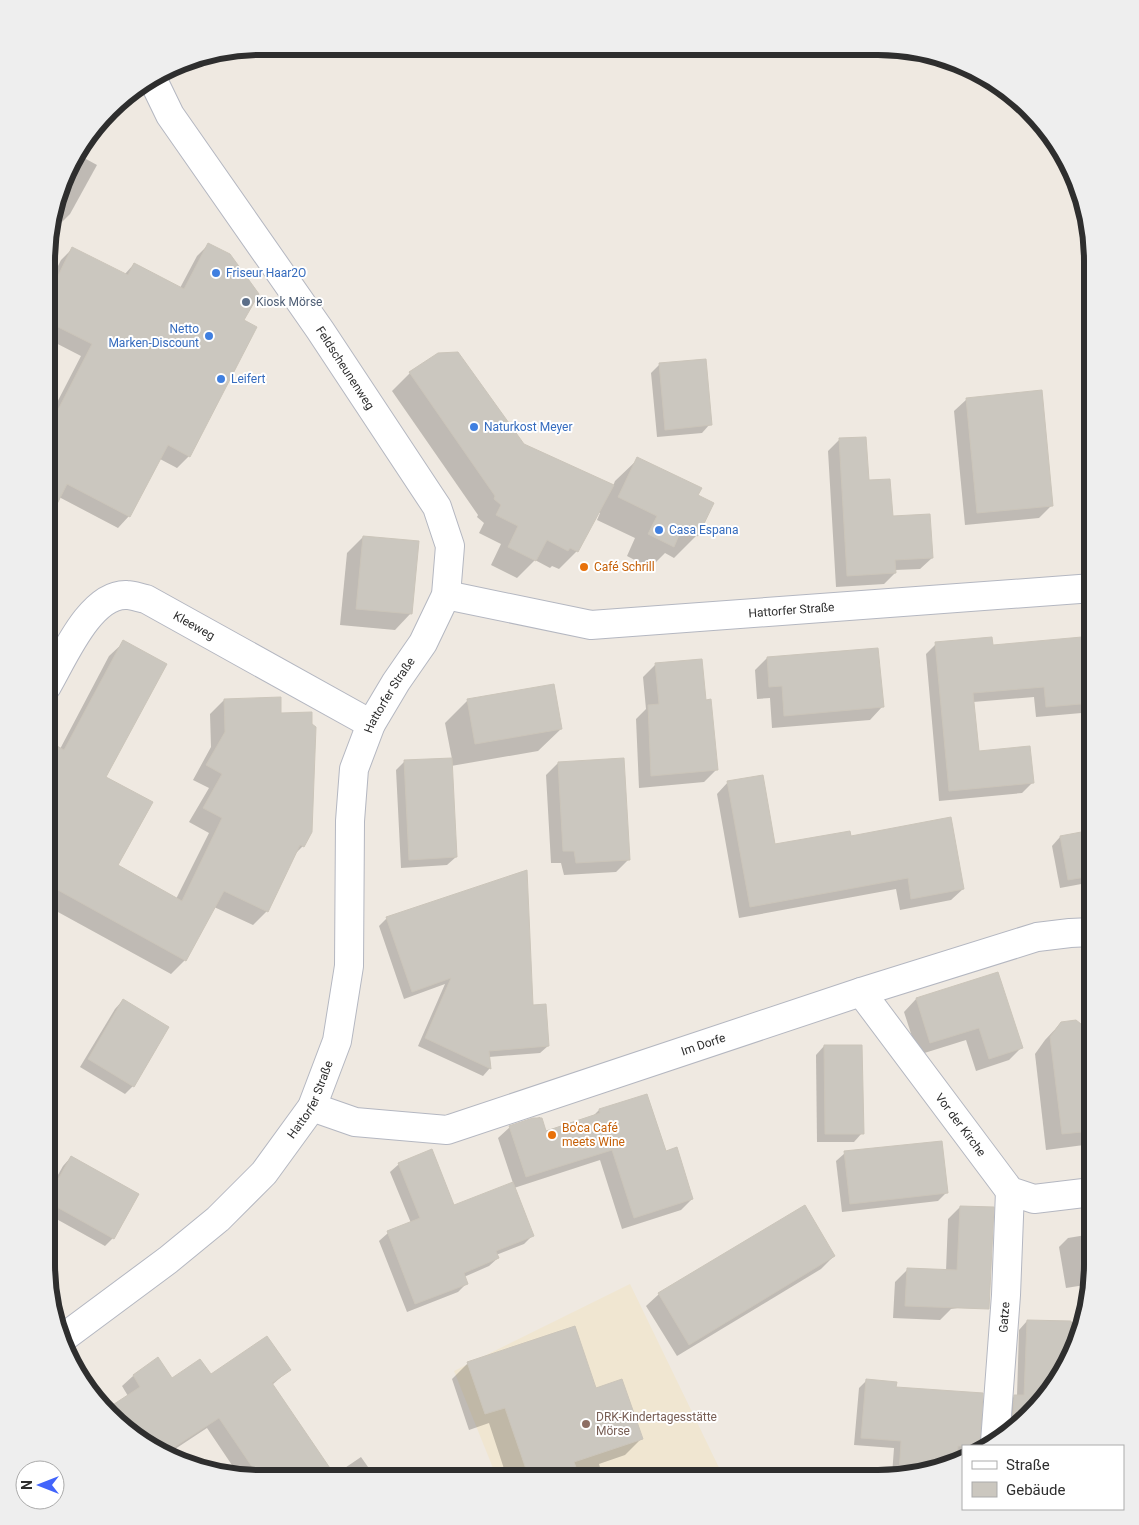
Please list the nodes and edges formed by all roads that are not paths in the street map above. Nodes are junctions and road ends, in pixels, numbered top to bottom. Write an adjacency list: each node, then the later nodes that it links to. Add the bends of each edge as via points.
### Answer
1 (155, 85): 3 (street, Feldscheunenweg, via 170,115 320,330 437,507 450,546)
2 (1084, 589): 3 (street, Hattorfer Straße, via 591,625)
3 (446, 595): 5 (street, Hattorfer Straße, via 424,643)
4 (55, 672): 5 (street, Kleeweg, via 86,618 105,600 126,595 146,599)
5 (371, 724): 8 (street, Hattorfer Straße, via 354,769 350,821 349,966 337,1041)
6 (1084, 932): 7 (street, Im Dorfe, via 1037,937)
7 (861, 992): 8 (street, Im Dorfe, via 447,1130 355,1122); 9 (street, Vor der Kirche)
8 (312, 1107): 11 (street, Hattorfer Straße, via 264,1173 218,1219)
9 (1010, 1191): 10 (street, via 1034,1199); 12 (street, Gatze)
10 (1084, 1193)
11 (68, 1335)
12 (996, 1433)

